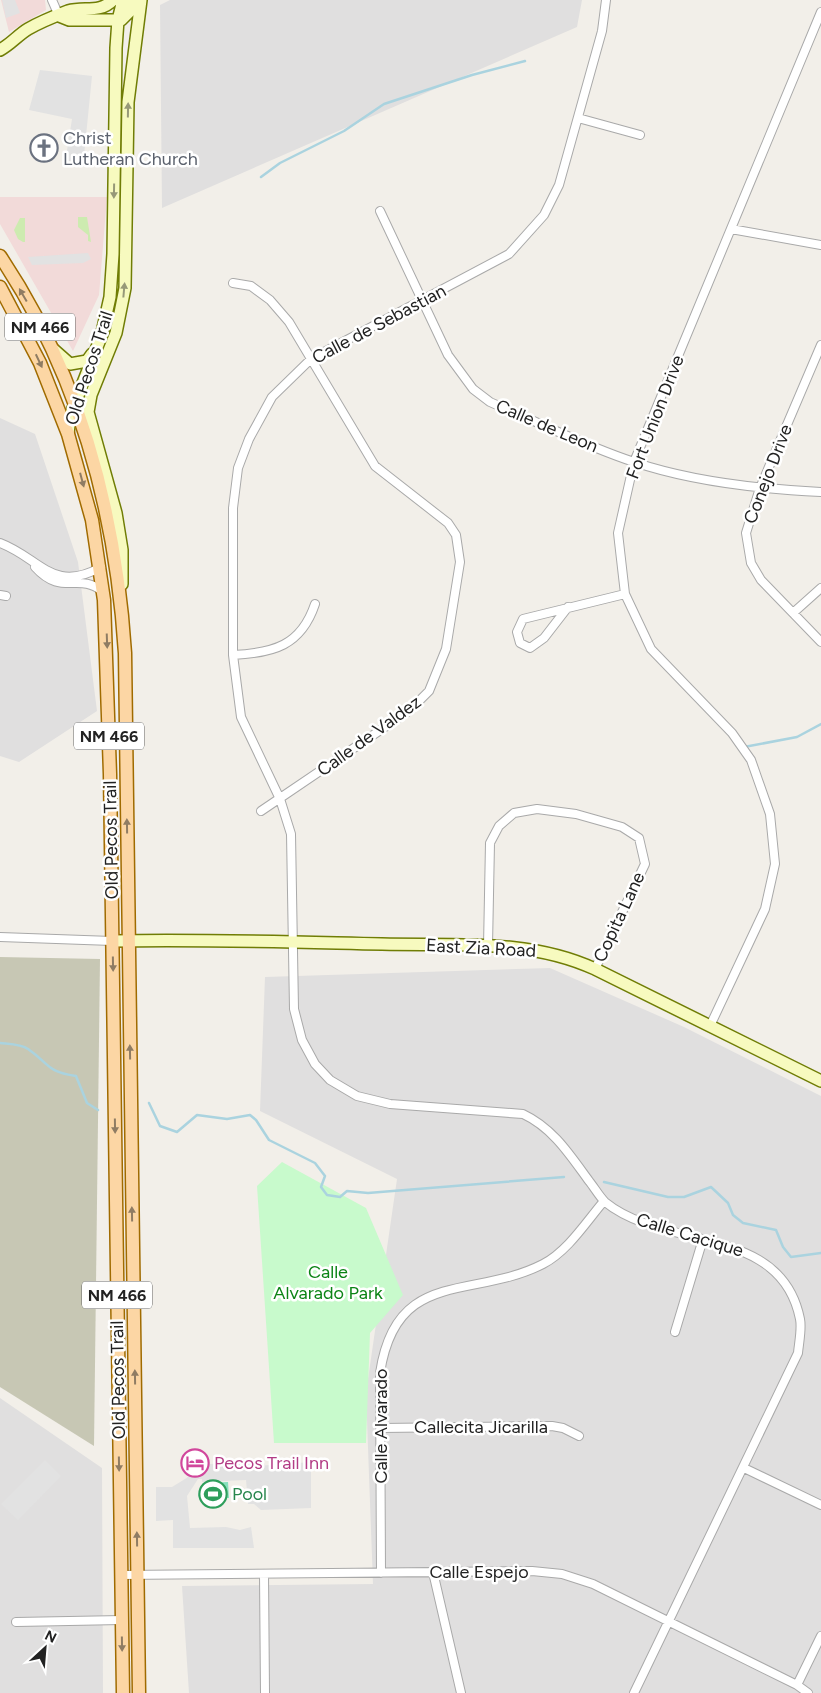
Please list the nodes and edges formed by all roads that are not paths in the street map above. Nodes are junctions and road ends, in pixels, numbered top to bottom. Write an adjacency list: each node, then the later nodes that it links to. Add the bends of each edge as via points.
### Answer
1 (52, 0): 8 (street)
2 (113, 0): 8 (main road, via 99,9 68,11)
3 (122, 0): 9 (main road, Old Pecos Trail)
4 (132, 0): 9 (main road, via 126,16)
5 (142, 0): 37 (main road, Old Pecos Trail, one-way to 5, via 122,550 116,513 88,412 91,395 116,333 124,294 128,102)
6 (606, 0): 11 (street, Calle de Sebastian, via 602,31)
7 (821, 12): 14 (street, Fort Union Drive)
8 (59, 16): 9 (main road, via 69,20); 10 (main road, via 28,29)
9 (118, 20): 20 (main road, Old Pecos Trail, one-way to 20, via 112,278 109,308)
10 (0, 50)
11 (578, 118): 12 (street); 19 (street, Calle de Sebastian, via 559,185 544,215 509,254)
12 (640, 135)
13 (380, 211): 19 (street, Calle de Leon)
14 (731, 228): 15 (street); 26 (street, Fort Union Drive)
15 (821, 245)
16 (0, 256): 21 (main road, NM 466, one-way to 16)
17 (233, 283): 23 (street, Calle de Valdez, via 251,286 270,300 289,322)
18 (0, 287): 25 (main road, NM 466, one-way to 25, via 40,363)
19 (423, 300): 23 (street, Calle de Sebastian); 26 (street, Calle de Leon, via 448,355 473,389 490,402)
20 (101, 337): 21 (main road, via 89,359 79,364 65,361); 24 (main road, Old Pecos Trail)
21 (49, 344): 24 (main road, NM 466)
22 (821, 345): 27 (street, Conejo Drive)
23 (311, 359): 41 (street, Calle de Sebastian, via 272,397 249,439 238,468 233,508); 42 (street, Calle de Valdez, via 375,466 448,523 456,535 460,562 446,649 429,691 410,710)
24 (74, 402): 25 (main road, Old Pecos Trail); 37 (main road, NM 466, via 101,488)
25 (68, 434): 31 (main road, Old Pecos Trail / NM 466, one-way to 31, via 85,492)
26 (634, 462): 27 (street, Calle de Leon, via 695,478); 34 (street, Fort Union Drive, via 618,533)
27 (760, 488): 28 (street, Calle de Leon); 38 (street, Conejo Drive, via 746,533 751,564 761,580)
28 (821, 492)
29 (0, 543): 30 (street)
30 (32, 563): 31 (street, via 53,575 64,577 82,575); 33 (street, via 51,581 90,583)
31 (101, 567): 33 (main road, Old Pecos Trail / NM 466); 40 (main road, via 112,578)
32 (821, 588): 38 (street)
33 (103, 592): 45 (main road, Old Pecos Trail / NM 466, one-way to 45, via 107,635)
34 (625, 594): 36 (street); 50 (street, Fort Union Drive, via 651,648 743,747 757,772 770,814 775,864 765,909)
35 (315, 604): 41 (street, via 309,621 287,644 261,653)
36 (568, 607): 36 (street, via 540,642 530,648 520,643 517,632 523,619)
37 (122, 608): 40 (main road, Old Pecos Trail / NM 466)
38 (793, 613): 39 (street, Conejo Drive)
39 (821, 642)
40 (125, 653): 46 (main road, Old Pecos Trail / NM 466, one-way to 40)
41 (233, 655): 42 (street, Calle de Sebastian, via 240,717)
42 (280, 799): 43 (street, Calle de Valdez); 47 (street, Calle de Sebastian, via 292,834)
43 (261, 811)
44 (0, 937): 45 (street)
45 (112, 941): 46 (main road, East Zia Road); 62 (main road, Old Pecos Trail / NM 466, one-way to 62)
46 (129, 941): 47 (main road, East Zia Road); 63 (main road, Old Pecos Trail / NM 466, one-way to 46)
47 (293, 942): 48 (main road, East Zia Road); 52 (street, Calle Cacique, via 294,1009 300,1032 315,1064 330,1080 357,1096 390,1104 523,1114 538,1121 559,1140)
48 (488, 946): 49 (main road, East Zia Road, via 536,950 566,957); 49 (street, Copita Lane, via 490,843 498,826 514,813 537,809 576,814 622,826 639,838 644,864)
49 (595, 969): 50 (main road, East Zia Road)
50 (710, 1026): 51 (main road, East Zia Road)
51 (821, 1081)
52 (604, 1201): 53 (street, Calle Cacique, via 629,1217); 55 (street, Calle Alvarado, via 558,1254 545,1263 515,1274 436,1292 405,1312 384,1348 380,1373)
53 (702, 1239): 54 (street); 57 (street, Calle Cacique, via 768,1263 792,1291 801,1320 798,1353)
54 (675, 1332)
55 (381, 1428): 56 (street, Callecita Jicarilla, via 552,1426); 60 (street, Calle Alvarado)
56 (579, 1436)
57 (744, 1468): 58 (street); 66 (street, Calle Cacique)
58 (821, 1504)
59 (434, 1572): 60 (street, Calle Espejo); 66 (street, Calle Espejo, via 532,1571 562,1574 593,1584); 72 (street)
60 (381, 1573): 61 (street, Calle Espejo)
61 (264, 1574): 63 (street, Calle Espejo); 71 (street)
62 (121, 1575): 63 (street, Calle Espejo); 64 (main road, Old Pecos Trail / NM 466)
63 (137, 1575): 70 (main road, Old Pecos Trail / NM 466)
64 (122, 1620): 65 (street); 69 (main road, Old Pecos Trail / NM 466, one-way to 69)
65 (16, 1622)
66 (669, 1622): 68 (street, Calle Espejo); 73 (street, Calle Cacique)
67 (821, 1636): 68 (street)
68 (798, 1685): 74 (street, Calle Espejo)
69 (123, 1693)
70 (139, 1693)
71 (265, 1693)
72 (461, 1693)
73 (634, 1693)
74 (808, 1693)

